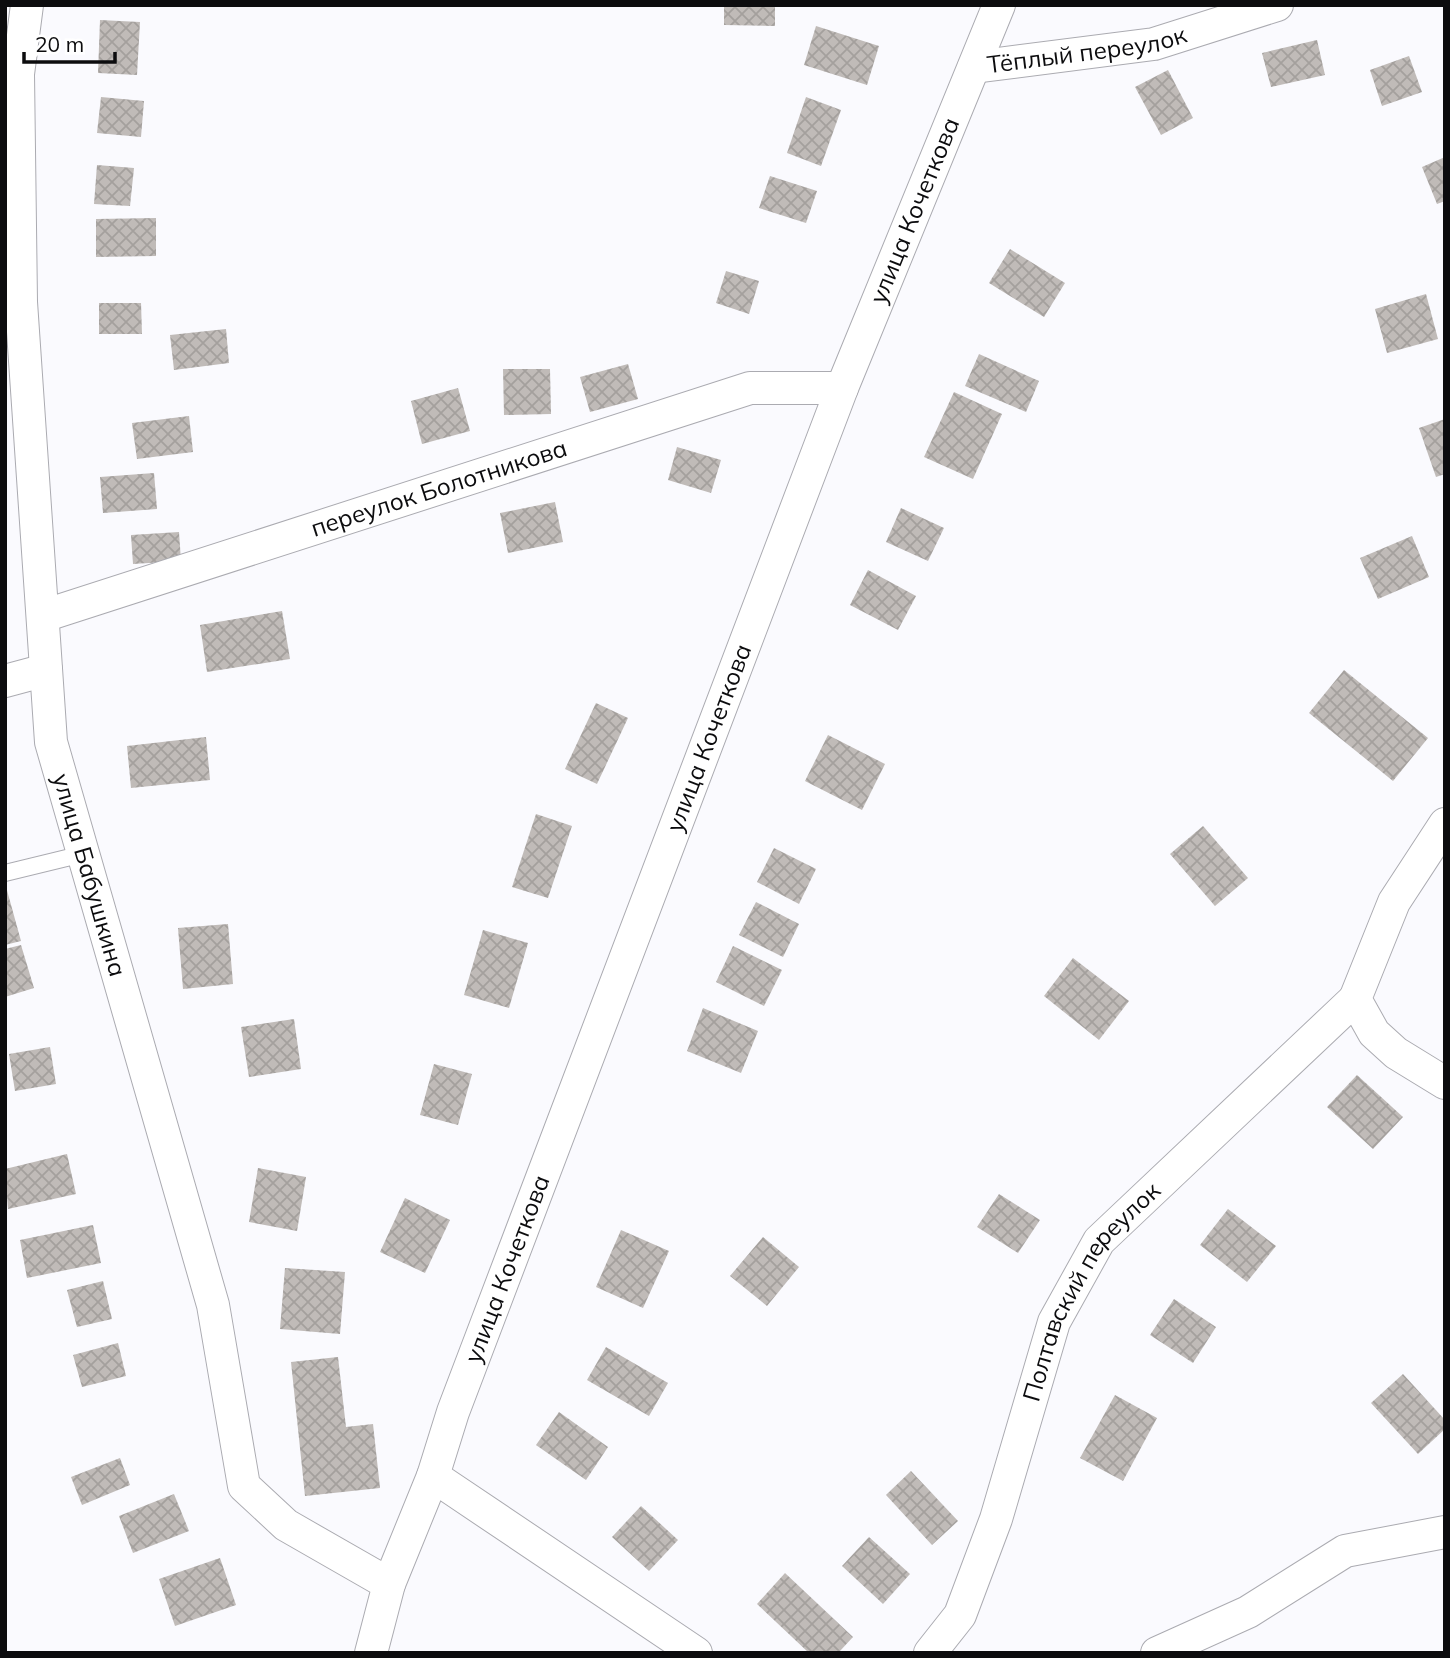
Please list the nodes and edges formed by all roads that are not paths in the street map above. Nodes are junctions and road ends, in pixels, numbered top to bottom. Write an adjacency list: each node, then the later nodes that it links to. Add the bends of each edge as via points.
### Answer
1 (27, 5): 5 (street, улица Бабушкина)
2 (999, 5): 4 (street, улица Кочеткова)
3 (1277, 5): 4 (street, Тёплый переулок, via 1154,44)
4 (974, 67): 6 (street, улица Кочеткова)
5 (12, 148): 7 (street, улица Бабушкина)
6 (842, 388): 7 (street, переулок Болотникова, via 750,388); 15 (street, улица Кочеткова, via 453,1412)
7 (43, 616): 8 (street, улица Бабушкина)
8 (46, 670): 9 (street); 11 (street, улица Бабушкина, via 51,742)
9 (5, 681)
10 (1445, 824): 13 (street, via 1394,902)
11 (83, 854): 12 (lane); 17 (street, улица Бабушкина, via 213,1306 244,1486 286,1525)
12 (5, 873)
13 (1355, 999): 14 (street, via 1374,1033 1396,1054); 20 (street, Полтавский переулок, via 1099,1241 1054,1322 996,1519 960,1615)
14 (1445, 1083)
15 (433, 1476): 17 (street, улица Кочеткова); 19 (street)
16 (1445, 1532): 21 (street, via 1345,1551 1248,1612)
17 (389, 1584): 18 (street)
18 (371, 1653)
19 (696, 1653)
20 (930, 1653)
21 (1157, 1653)

